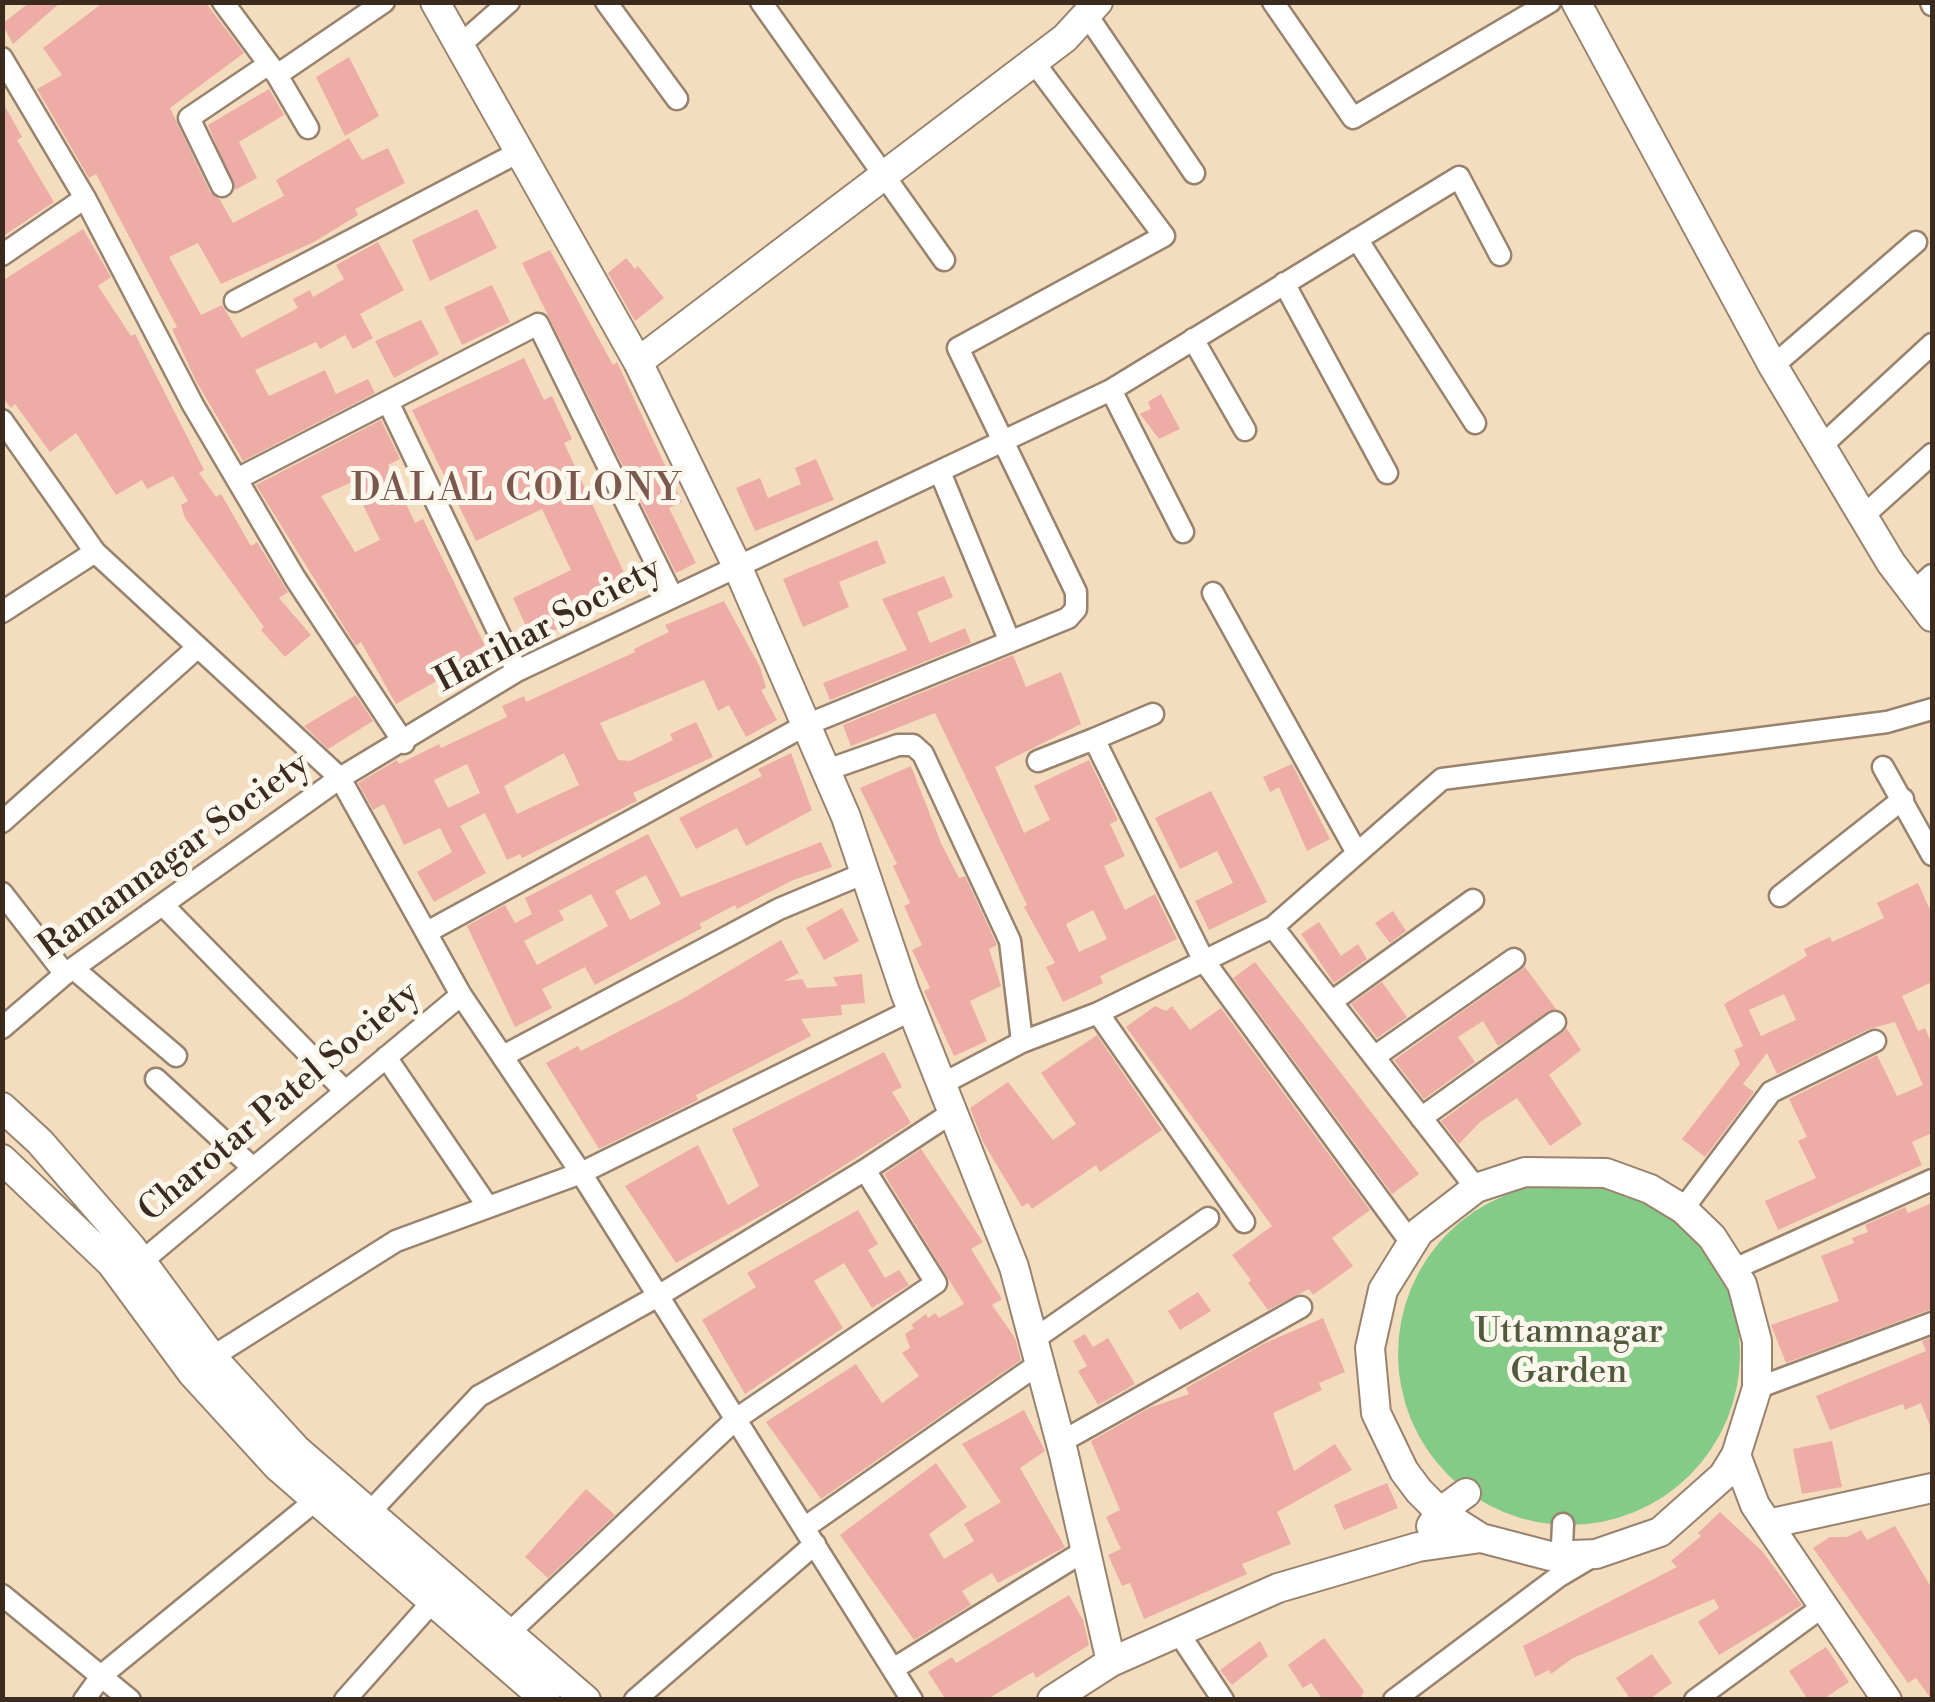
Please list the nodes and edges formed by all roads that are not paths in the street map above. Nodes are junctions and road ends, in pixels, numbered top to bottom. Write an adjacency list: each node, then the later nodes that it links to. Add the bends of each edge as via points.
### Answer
1 (223, 2): 15 (street)
2 (384, 2): 15 (street)
3 (435, 2): 12 (street)
4 (509, 2): 12 (street)
5 (606, 2): 16 (street)
6 (761, 2): 19 (street)
7 (1273, 2): 8 (street, via 1353,118)
8 (1550, 2)
9 (1576, 2): 53 (street, via 1773,366 1891,562)
10 (1586, 2): 32 (street)
11 (1092, 9): 14 (street); 20 (street)
12 (460, 45): 18 (street)
13 (2, 58): 22 (street)
14 (1033, 62): 19 (street); 40 (street, via 1164,236 958,348)
15 (273, 70): 17 (street); 21 (street, via 189,118)
16 (678, 99)
17 (308, 128)
18 (522, 152): 29 (street); 33 (street)
19 (886, 173): 27 (street); 33 (street)
20 (1194, 173)
21 (222, 186)
22 (86, 198): 25 (street); 44 (street)
23 (1357, 239): 26 (street, Harihar Society, via 1458,177); 28 (street, Harihar Society); 37 (street)
24 (1916, 242): 32 (street)
25 (2, 255)
26 (1500, 255)
27 (944, 260)
28 (1284, 284): 30 (street, Harihar Society); 43 (street)
29 (235, 301)
30 (1194, 339): 34 (street, Harihar Society); 38 (street)
31 (1932, 344): 39 (street)
32 (1780, 359): 39 (street)
33 (638, 362): 48 (street)
34 (1112, 390): 40 (street, Harihar Society); 46 (street)
35 (389, 404): 44 (street); 51 (street, via 538,324); 56 (street)
36 (2, 420): 47 (street)
37 (1474, 423)
38 (1245, 430)
39 (1829, 440): 45 (street)
40 (1004, 441): 42 (street, Harihar Society); 54 (street, via 1076,592 1068,618)
41 (1932, 454): 45 (street)
42 (940, 472): 48 (street, Harihar Society); 54 (street)
43 (1387, 473)
44 (237, 479): 61 (street)
45 (1871, 509): 49 (street)
46 (1184, 532)
47 (96, 552): 52 (street); 55 (street)
48 (738, 568): 51 (street, Harihar Society); 59 (street)
49 (1929, 587)
50 (1213, 593): 68 (street)
51 (672, 596): 56 (street, Harihar Society)
52 (2, 612)
53 (1932, 617)
54 (1010, 642): 59 (street)
55 (198, 647): 65 (street); 67 (street)
56 (517, 671): 61 (street, Harihar Society)
57 (1932, 708): 68 (street, via 1887,722 1442,779)
58 (1153, 714): 60 (street)
59 (806, 725): 64 (street); 76 (street)
60 (1094, 739): 62 (street); 78 (street)
61 (404, 743): 65 (street, Harihar Society)
62 (1038, 761)
63 (1883, 767): 66 (street)
64 (824, 771): 70 (street); 88 (street, via 898,744 924,754 1010,941)
65 (340, 778): 74 (street, Ramannagar Society); 76 (street)
66 (1903, 799): 69 (street); 72 (street)
67 (2, 822)
68 (1357, 854): 75 (street)
69 (1932, 855)
70 (864, 872): 82 (street); 90 (street, via 780,909)
71 (2, 893): 79 (street)
72 (1780, 896)
73 (1473, 900): 81 (street)
74 (163, 905): 79 (street, Ramannagar Society); 95 (street)
75 (1273, 927): 78 (street); 81 (street)
76 (432, 937): 80 (street); 85 (street)
77 (1514, 959): 92 (street)
78 (1204, 961): 83 (street); 109 (street)
79 (70, 971): 86 (street, Ramannagar Society); 89 (street)
80 (461, 995): 85 (street); 91 (street, Charotar Patel Society)
81 (1331, 1002): 92 (street)
82 (912, 1010): 94 (street); 102 (street)
83 (1098, 1013): 88 (street); 108 (street)
84 (1555, 1022): 98 (street)
85 (481, 1024): 90 (street)
86 (2, 1028)
87 (1875, 1041): 106 (street, via 1771,1092)
88 (1022, 1042): 94 (street)
89 (176, 1056)
90 (502, 1056): 102 (street)
91 (386, 1057): 95 (street, Charotar Patel Society); 105 (street)
92 (1374, 1057): 98 (street)
93 (156, 1079): 100 (street)
94 (942, 1084): 97 (street)
95 (346, 1091): 100 (street, Charotar Patel Society)
96 (2, 1107): 110 (street)
97 (953, 1112): 101 (street); 115 (street, via 1014,1267)
98 (1421, 1118): 104 (street)
99 (2, 1159): 123 (street, via 111,1263 192,1373)
100 (254, 1168): 110 (street, Charotar Patel Society)
101 (866, 1170): 112 (street); 118 (street, via 936,1283)
102 (580, 1173): 105 (street); 112 (street)
103 (1932, 1180): 111 (street)
104 (1476, 1188): 106 (street, via 1526,1172 1606,1173); 109 (street)
105 (488, 1207): 116 (street, via 396,1241)
106 (1683, 1209): 111 (street, via 1712,1236)
107 (1208, 1218): 115 (street)
108 (1244, 1222)
109 (1412, 1244): 125 (street, via 1383,1290 1370,1348 1374,1396 1404,1472)
110 (142, 1262): 116 (street)
111 (1732, 1270): 117 (street, via 1757,1341)
112 (658, 1296): 118 (street); 124 (street, via 479,1396)
113 (1301, 1306): 119 (street)
114 (1932, 1323): 117 (street)
115 (1037, 1352): 119 (street); 128 (street)
116 (212, 1356): 124 (street, via 296,1449)
117 (1757, 1388): 120 (street)
118 (736, 1419): 128 (street); 136 (street)
119 (1061, 1442): 131 (street)
120 (1722, 1462): 126 (street); 132 (street, via 1660,1532)
121 (1932, 1488): 126 (street)
122 (1466, 1493): 125 (street)
123 (316, 1500): 134 (street); 140 (street)
124 (370, 1512): 136 (street)
125 (1440, 1512): 129 (street); 130 (street)
126 (1761, 1514): 135 (street)
127 (1563, 1524): 132 (street)
128 (810, 1536): 139 (street); 146 (street)
129 (1480, 1538): 130 (street); 132 (street)
130 (1418, 1547): 137 (street, via 1278,1588)
131 (1086, 1550): 138 (street); 139 (street)
132 (1561, 1566): 150 (street)
133 (2, 1595): 140 (street)
134 (433, 1601): 143 (street); 144 (street)
135 (1821, 1608): 151 (street); 152 (street)
136 (510, 1632): 145 (street)
137 (1178, 1632): 138 (street); 149 (street)
138 (1111, 1662): 148 (street)
139 (893, 1669): 147 (street)
140 (102, 1676): 141 (street); 142 (street)
141 (84, 1700)
142 (130, 1700)
143 (345, 1700)
144 (546, 1700)
145 (586, 1700)
146 (635, 1700)
147 (912, 1700)
148 (1052, 1700)
149 (1223, 1700)
150 (1394, 1700)
151 (1695, 1700)
152 (1887, 1700)

